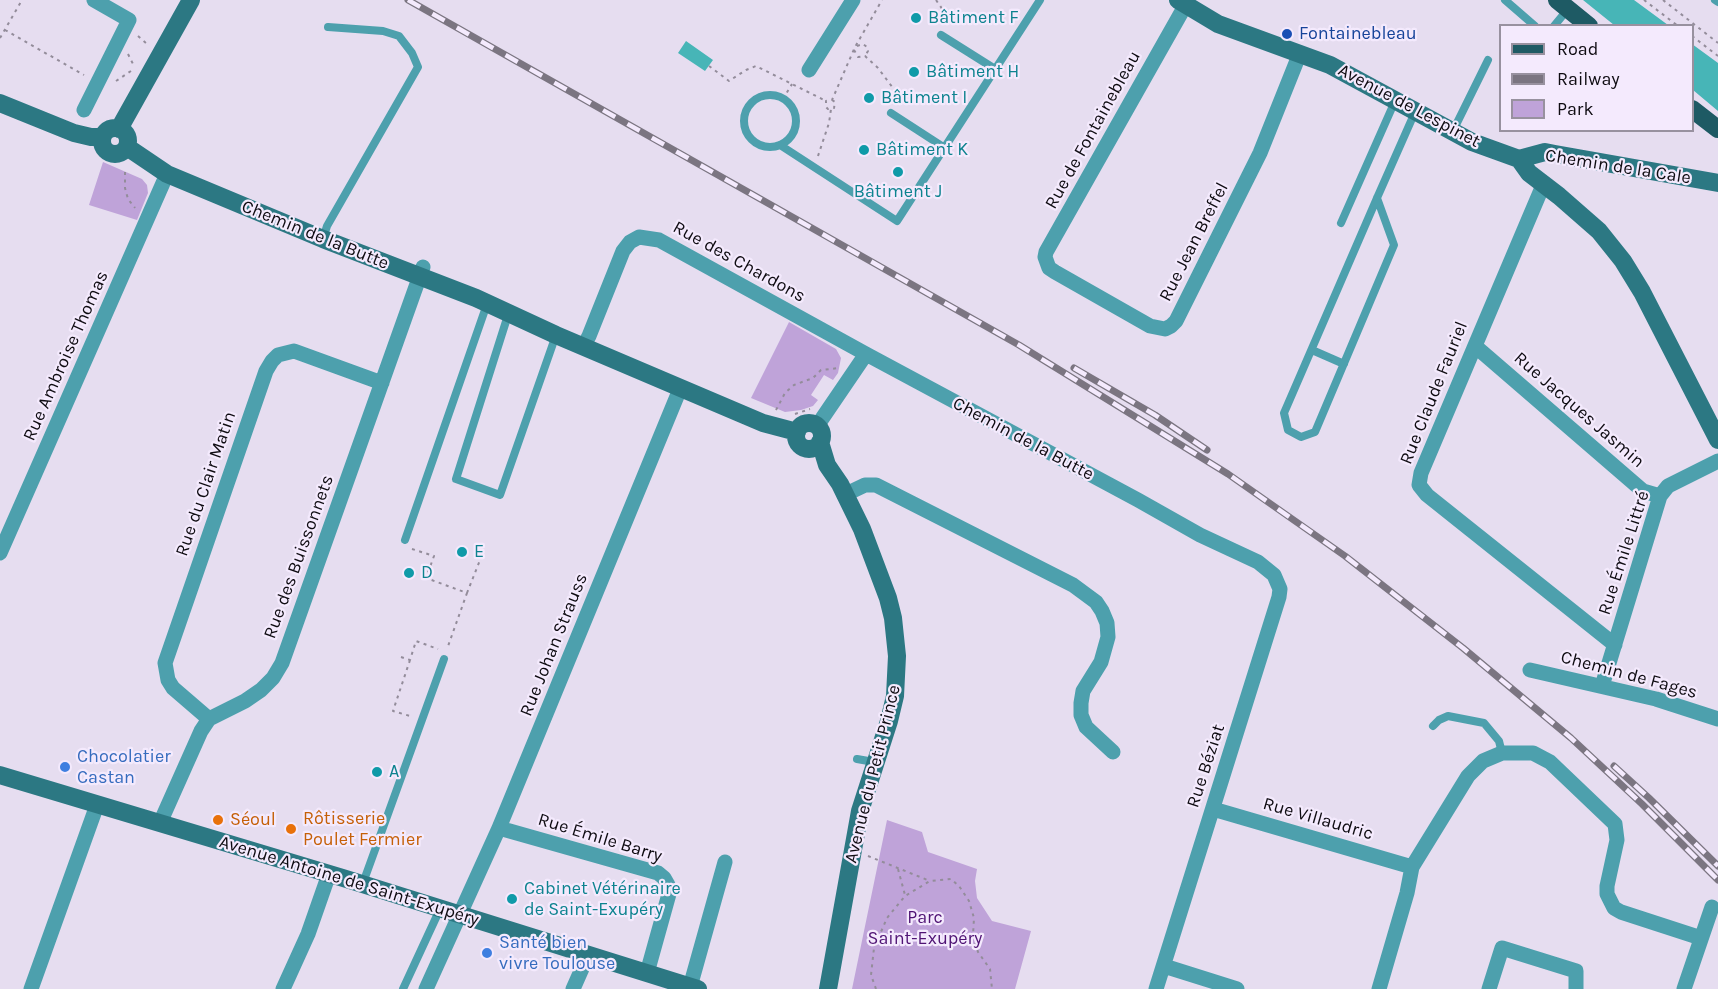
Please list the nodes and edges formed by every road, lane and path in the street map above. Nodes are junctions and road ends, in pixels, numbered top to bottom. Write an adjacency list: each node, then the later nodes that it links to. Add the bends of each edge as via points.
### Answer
1 (22, 0): 20 (path)
2 (94, 0): 35 (street, via 129,20)
3 (191, 0): 46 (street)
4 (853, 0): 33 (street)
5 (882, 0): 25 (path)
6 (936, 0): 21 (path, via 947,16 938,33)
7 (1040, 0): 32 (lane)
8 (1505, 0): 13 (lane)
9 (1644, 0): 16 (path)
10 (1663, 0): 18 (path)
11 (1182, 3): 26 (street, Avenue de Lespinet, via 1251,38); 64 (street, Rue de Fontainebleau, via 1046,252 1047,264)
12 (1562, 4): 14 (lane); 15 (main road)
13 (1533, 24)
14 (1555, 24)
15 (1587, 24)
16 (1675, 24)
17 (1694, 24): 24 (path)
18 (1694, 24)
19 (328, 27): 62 (lane, via 399,36 418,67)
20 (5, 30): 22 (path); 35 (path)
21 (941, 35): 32 (lane)
22 (0, 38)
23 (1694, 38): 28 (path)
24 (1718, 43)
25 (855, 46): 27 (path, via 858,57); 27 (path, via 867,47); 37 (path)
26 (1300, 53): 38 (street, Avenue de Lespinet, via 1338,68); 64 (street, Rue Jean Breffel, via 1260,153 1171,326 1150,326)
27 (865, 56): 45 (path, via 897,95 888,112)
28 (1718, 56)
29 (1488, 60): 48 (lane)
30 (140, 64): 35 (path)
31 (709, 66): 34 (path, via 729,81 756,66)
32 (995, 69): 52 (lane)
33 (808, 70)
34 (792, 84): 36 (path); 39 (path)
35 (104, 86): 42 (street)
36 (783, 99): 50 (lane, via 795,112 796,128); 50 (lane, via 774,95 759,98 748,107 744,122 755,142)
37 (832, 100): 39 (path); 41 (path, via 835,105)
38 (1396, 100): 43 (street, Avenue de Lespinet); 61 (lane)
39 (826, 101): 41 (path, via 826,107)
40 (0, 103): 49 (street, via 74,133)
41 (831, 109): 54 (path)
42 (84, 110)
43 (1415, 111): 48 (street, Avenue de Lespinet); 59 (lane)
44 (1694, 111): 47 (main road)
45 (891, 113): 52 (lane)
46 (119, 129): 49 (street, via 108,130); 51 (street, via 127,136)
47 (1718, 129)
48 (1453, 131): 53 (street, Avenue de Lespinet)
49 (102, 137): 51 (street, via 104,149 110,154 119,154)
50 (780, 146): 54 (lane)
51 (127, 147): 56 (street, Chemin de la Butte)
52 (945, 148): 54 (lane, via 897,221)
53 (1519, 159): 57 (street, Avenue de Lespinet, via 1529,173); 58 (street, Chemin de la Cale, via 1545,152)
54 (812, 167)
55 (125, 172): 60 (path, via 128,199)
56 (167, 174): 60 (street, Rue Ambroise Thomas); 62 (street, Chemin de la Butte)
57 (1544, 183): 68 (street, Rue Claude Fauriel); 77 (street, Avenue de Lespinet, via 1599,231 1623,261)
58 (1718, 183)
59 (1377, 198): 70 (lane); 72 (lane, via 1394,245)
60 (147, 220): 83 (street, Rue Ambroise Thomas)
61 (1341, 223)
62 (323, 239): 63 (street, Chemin de la Butte)
63 (421, 272): 65 (street, Chemin de la Butte); 74 (street, Rue des Buissonnets)
64 (1055, 272)
65 (487, 304): 66 (street, Chemin de la Butte); 82 (lane)
66 (508, 315): 67 (street, Chemin de la Butte); 67 (lane, via 456,479 500,495)
67 (556, 336): 69 (street, Chemin de la Butte)
68 (1475, 346): 81 (street, Rue Jacques Jasmin, via 1643,491); 87 (street, Rue Claude Fauriel, via 1419,485)
69 (583, 347): 71 (street, Rue des Chardons, via 624,251 630,242 649,237); 75 (street, Chemin de la Butte)
70 (1312, 350): 72 (lane); 72 (lane, via 1284,413 1288,430 1301,437 1315,432)
71 (866, 354): 73 (street); 85 (street, Chemin de la Butte, via 1200,536)
72 (1344, 364)
73 (853, 374): 76 (path, via 836,368 821,370 785,393); 78 (street)
74 (382, 382): 93 (street, Rue des Buissonnets, via 282,663 261,690); 93 (street, Rue du Clair Matin, via 294,351 278,355 266,371 165,663 173,688)
75 (680, 388): 78 (street, Chemin de la Butte, via 763,423 796,432 812,423); 105 (street, Rue Johan Strauss)
76 (774, 413)
77 (1716, 431)
78 (814, 439): 80 (street, Avenue du Petit Prince)
79 (1718, 461): 81 (street, Rue Émile Littré, via 1668,486)
80 (844, 495): 97 (street, via 865,485 876,485 1091,597 1102,611 1108,637 1101,662 1083,691 1081,716 1086,727); 100 (street, Avenue du Petit Prince, via 862,529 884,588 896,638 895,696)
81 (1660, 496): 87 (street, Rue Émile Littré)
82 (405, 540): 86 (path, via 404,546 434,556 426,578)
83 (0, 553)
84 (480, 560): 86 (path)
85 (1258, 562): 103 (street, Rue Béziat, via 1274,575 1279,597)
86 (467, 593): 90 (path, via 446,652 416,641)
87 (1615, 645): 92 (street, Rue Émile Littré)
88 (401, 657): 90 (path)
89 (444, 659): 95 (lane)
90 (410, 660): 95 (path, via 393,711)
91 (1530, 670): 92 (street, Chemin de Fages)
92 (1602, 686): 94 (street, Chemin de Fages)
93 (209, 719): 104 (street)
94 (1718, 719)
95 (422, 720): 112 (lane)
96 (1434, 726): 98 (lane, via 1448,716 1484,723 1499,741)
97 (1113, 752)
98 (1502, 753): 108 (street, via 1475,768); 117 (street, via 1533,753 1550,762 1615,824 1616,850 1606,894 1614,908)
99 (857, 759): 100 (lane)
100 (876, 762): 127 (street, Avenue du Petit Prince, via 858,822)
101 (0, 775): 102 (street, Avenue Antoine de Saint-Exupéry)
102 (97, 805): 104 (street, Avenue Antoine de Saint-Exupéry); 122 (street)
103 (1213, 809): 108 (street, Rue Villaudric); 119 (street, Rue Béziat)
104 (160, 823): 110 (street, Avenue Antoine de Saint-Exupéry)
105 (499, 828): 116 (street, Rue Johan Strauss); 120 (street, Rue Émile Barry, via 658,873 664,878 669,894)
106 (862, 853): 109 (path)
107 (725, 862): 121 (street)
108 (1412, 867): 132 (street)
109 (898, 869): 111 (path); 113 (path)
110 (329, 874): 112 (street, Avenue Antoine de Saint-Exupéry); 123 (street)
111 (930, 881): 113 (path); 129 (path, via 951,879 969,901 973,935 978,952 990,969)
112 (363, 885): 115 (street, Avenue Antoine de Saint-Exupéry)
113 (905, 896): 128 (path, via 887,918 874,948 871,975)
114 (1712, 907): 117 (street)
115 (440, 909): 116 (street, Avenue Antoine de Saint-Exupéry); 124 (lane)
116 (460, 915): 118 (street, Avenue Antoine de Saint-Exupéry); 125 (street, Rue Johan Strauss)
117 (1701, 939): 135 (street)
118 (588, 955): 120 (street, Avenue Antoine de Saint-Exupéry); 126 (street)
119 (1164, 966): 130 (street, Rue Béziat); 131 (street)
120 (647, 973): 121 (street, Avenue Antoine de Saint-Exupéry)
121 (694, 988)
122 (31, 989)
123 (283, 989)
124 (403, 989)
125 (426, 989)
126 (573, 989)
127 (828, 989)
128 (876, 989)
129 (992, 989)
130 (1156, 989)
131 (1237, 989)
132 (1378, 989)
133 (1490, 989): 134 (street, via 1503,948 1576,971)
134 (1576, 989)
135 (1684, 989)

